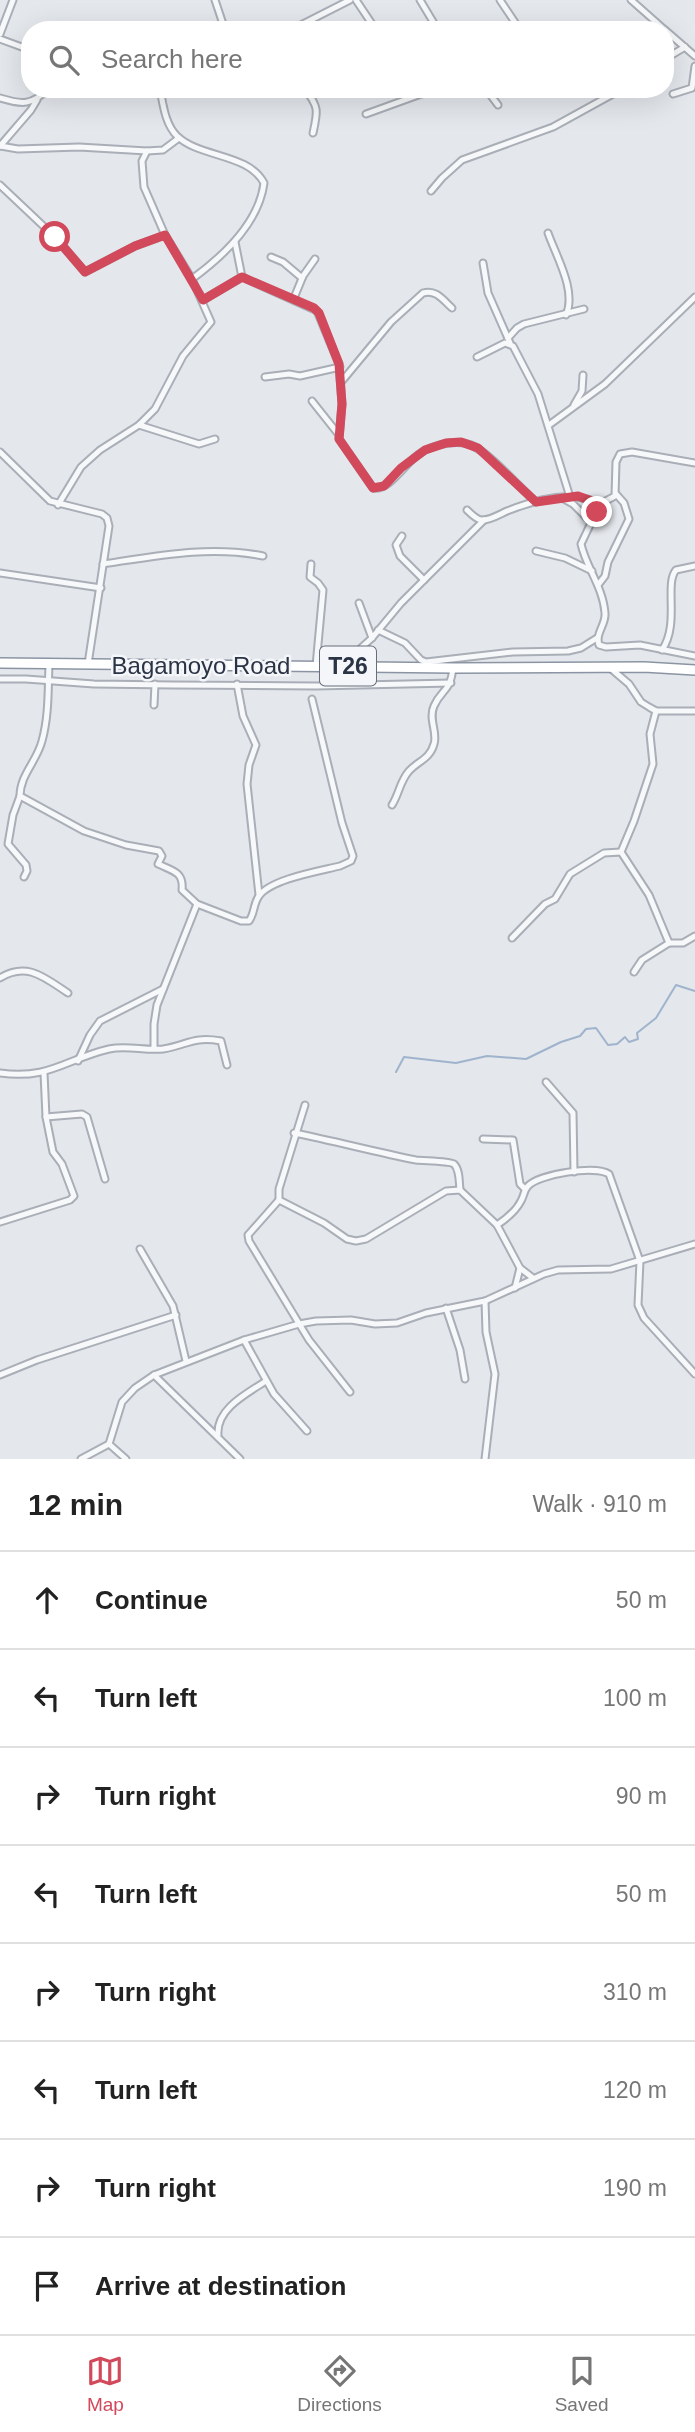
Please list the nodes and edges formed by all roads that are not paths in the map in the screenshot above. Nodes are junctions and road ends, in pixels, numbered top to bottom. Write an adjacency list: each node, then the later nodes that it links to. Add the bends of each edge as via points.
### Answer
1 (13, 0): 14 (street)
2 (215, 0): 8 (street)
3 (350, 0): 9 (street)
4 (356, 0): 10 (street)
5 (420, 0): 11 (street)
6 (500, 0): 12 (street)
7 (631, 0): 13 (street)
8 (222, 21)
9 (309, 21)
10 (370, 21)
11 (433, 21)
12 (514, 21)
13 (655, 21)
14 (0, 37): 16 (street)
15 (674, 38): 17 (street)
16 (21, 46)
17 (685, 47): 18 (street); 19 (street)
18 (693, 52)
19 (674, 54)
20 (695, 66): 21 (street, via 692,88)
21 (674, 94)
22 (162, 98): 32 (street)
23 (311, 98): 31 (street, via 317,114)
24 (405, 98): 30 (street)
25 (493, 98): 29 (street)
26 (606, 98): 36 (street, via 553,127 462,160)
27 (0, 99): 28 (street)
28 (37, 100): 33 (street)
29 (498, 105)
30 (366, 114)
31 (313, 133)
32 (179, 138): 34 (street, via 163,150); 39 (street, via 261,177 263,188)
33 (0, 146): 34 (street)
34 (147, 151): 38 (street, via 142,161 144,187)
35 (0, 185): 38 (street, via 85,272)
36 (431, 191)
37 (548, 233): 51 (street, via 570,300)
38 (165, 235): 45 (street)
39 (235, 242): 43 (street); 45 (street)
40 (271, 257): 44 (street)
41 (315, 259): 44 (street)
42 (483, 263): 52 (street, via 488,293)
43 (242, 277): 47 (street); 48 (street)
44 (302, 278): 47 (street)
45 (192, 279): 48 (street)
46 (695, 296): 59 (street, via 605,384)
47 (294, 299): 54 (street, via 319,313)
48 (203, 300): 60 (street, via 210,325 183,356 155,409)
49 (452, 308): 57 (street, via 435,293 423,293)
50 (584, 309): 51 (street)
51 (566, 315): 52 (street, via 524,324)
52 (509, 341): 53 (street); 61 (street)
53 (477, 357)
54 (340, 367): 56 (street, via 300,376); 57 (street)
55 (583, 375): 59 (street, via 582,391)
56 (265, 377)
57 (342, 381): 62 (street)
58 (312, 401): 62 (street)
59 (573, 408): 61 (street)
60 (139, 425): 63 (street, via 199,444); 71 (street, via 81,467)
61 (549, 425): 68 (street)
62 (339, 435): 69 (street, via 376,489 418,454 461,442 478,448)
63 (215, 439)
64 (0, 452): 71 (street)
65 (695, 463): 66 (street, via 625,452 617,457)
66 (616, 494): 70 (street); 84 (street, via 629,519)
67 (561, 497): 68 (street); 69 (street); 74 (street)
68 (570, 497): 70 (street)
69 (536, 502): 73 (street)
70 (600, 504): 74 (street)
71 (58, 505): 78 (street, via 107,518)
72 (467, 510): 73 (street)
73 (484, 520): 83 (street)
74 (592, 523): 81 (street, via 581,544)
75 (402, 536): 83 (street, via 396,545 398,553)
76 (536, 551): 81 (street)
77 (263, 556): 78 (street, via 192,552)
78 (103, 564): 85 (street)
79 (311, 564): 95 (street, via 310,577 323,590)
80 (695, 566): 90 (street, via 676,570 671,577 672,618)
81 (593, 571): 84 (street)
82 (0, 573): 85 (street)
83 (424, 580): 87 (street)
84 (598, 585): 89 (street, via 605,616)
85 (101, 588): 94 (street)
86 (359, 603): 88 (street)
87 (378, 629): 88 (street); 89 (street, via 405,643 426,662 513,652 568,652)
88 (372, 638): 96 (street)
89 (597, 638): 90 (street, via 601,646 640,645)
90 (662, 650): 91 (street)
91 (695, 656)
92 (0, 663): 93 (highway, Bagamoyo Road / T26)
93 (48, 664): 94 (highway, Bagamoyo Road / T26); 101 (street)
94 (88, 664): 95 (highway, Bagamoyo Road / T26)
95 (316, 666): 96 (highway, Bagamoyo Road / T26)
96 (341, 666): 98 (highway, Bagamoyo Road / T26)
97 (609, 667): 98 (highway, Bagamoyo Road / T26); 99 (highway, Bagamoyo Road / T26); 108 (street, via 641,702)
98 (453, 668): 102 (street)
99 (695, 670)
100 (0, 679): 101 (street)
101 (48, 680): 103 (street); 111 (street, via 43,740)
102 (451, 682): 105 (street); 112 (street, via 432,710 435,743 427,758 404,777)
103 (155, 684): 104 (street); 107 (street)
104 (237, 684): 105 (street); 115 (street, via 243,716 256,745 247,783)
105 (310, 686): 106 (street)
106 (312, 699): 110 (street); 115 (street, via 353,856 346,864 267,888)
107 (153, 705)
108 (656, 711): 109 (street); 113 (street, via 650,734 653,764)
109 (695, 711)
110 (332, 794)
111 (20, 796): 114 (street, via 8,844 26,865); 116 (street, via 84,831 159,851 158,864 179,874 182,890)
112 (392, 805)
113 (621, 852): 118 (street, via 604,853 570,874 555,899); 119 (street, via 649,895)
114 (24, 877)
115 (259, 895): 116 (street, via 251,919 245,922)
116 (197, 904): 122 (street)
117 (695, 936): 119 (street, via 683,943)
118 (512, 938)
119 (669, 943): 120 (street, via 642,960)
120 (634, 972)
121 (0, 978): 123 (street, via 18,970 37,974)
122 (163, 989): 124 (street, via 154,1024); 125 (street, via 100,1021)
123 (68, 993)
124 (154, 1048): 125 (street, via 109,1049); 126 (street, via 193,1039 221,1041)
125 (78, 1060): 128 (street)
126 (227, 1065)
127 (0, 1073): 128 (street)
128 (44, 1073): 131 (street)
129 (546, 1082): 134 (street, via 573,1113)
130 (305, 1105): 132 (street)
131 (46, 1117): 135 (street, via 87,1117); 139 (street, via 53,1152 74,1196)
132 (294, 1133): 137 (street, via 381,1153 450,1162 456,1166); 138 (street)
133 (483, 1139): 136 (street, via 513,1140 520,1184)
134 (574, 1172): 136 (street, via 547,1177); 143 (street, via 609,1174)
135 (105, 1179)
136 (525, 1189): 140 (street, via 520,1203)
137 (460, 1190): 138 (street, via 446,1191 356,1241); 140 (street)
138 (279, 1200): 150 (street, via 248,1238)
139 (0, 1222)
140 (497, 1225): 144 (street)
141 (695, 1244): 143 (street)
142 (139, 1249): 149 (street)
143 (640, 1261): 145 (street, via 596,1271 558,1270); 153 (street, via 638,1305 644,1318)
144 (520, 1268): 145 (street); 146 (street)
145 (533, 1278): 146 (street)
146 (515, 1288): 147 (street)
147 (485, 1301): 148 (street); 165 (street, via 495,1374)
148 (446, 1308): 150 (street, via 387,1325 351,1320); 156 (street)
149 (176, 1315): 152 (street); 154 (street)
150 (299, 1324): 151 (street); 158 (street)
151 (244, 1340): 152 (street); 157 (street)
152 (186, 1362): 155 (street)
153 (695, 1374)
154 (0, 1375)
155 (155, 1375): 160 (street); 161 (street, via 124,1398)
156 (465, 1379)
157 (266, 1381): 159 (street); 160 (street, via 223,1413)
158 (350, 1392)
159 (307, 1431)
160 (218, 1435): 164 (street)
161 (109, 1444): 162 (street); 163 (street)
162 (81, 1459)
163 (126, 1459)
164 (240, 1459)
165 (485, 1459)

